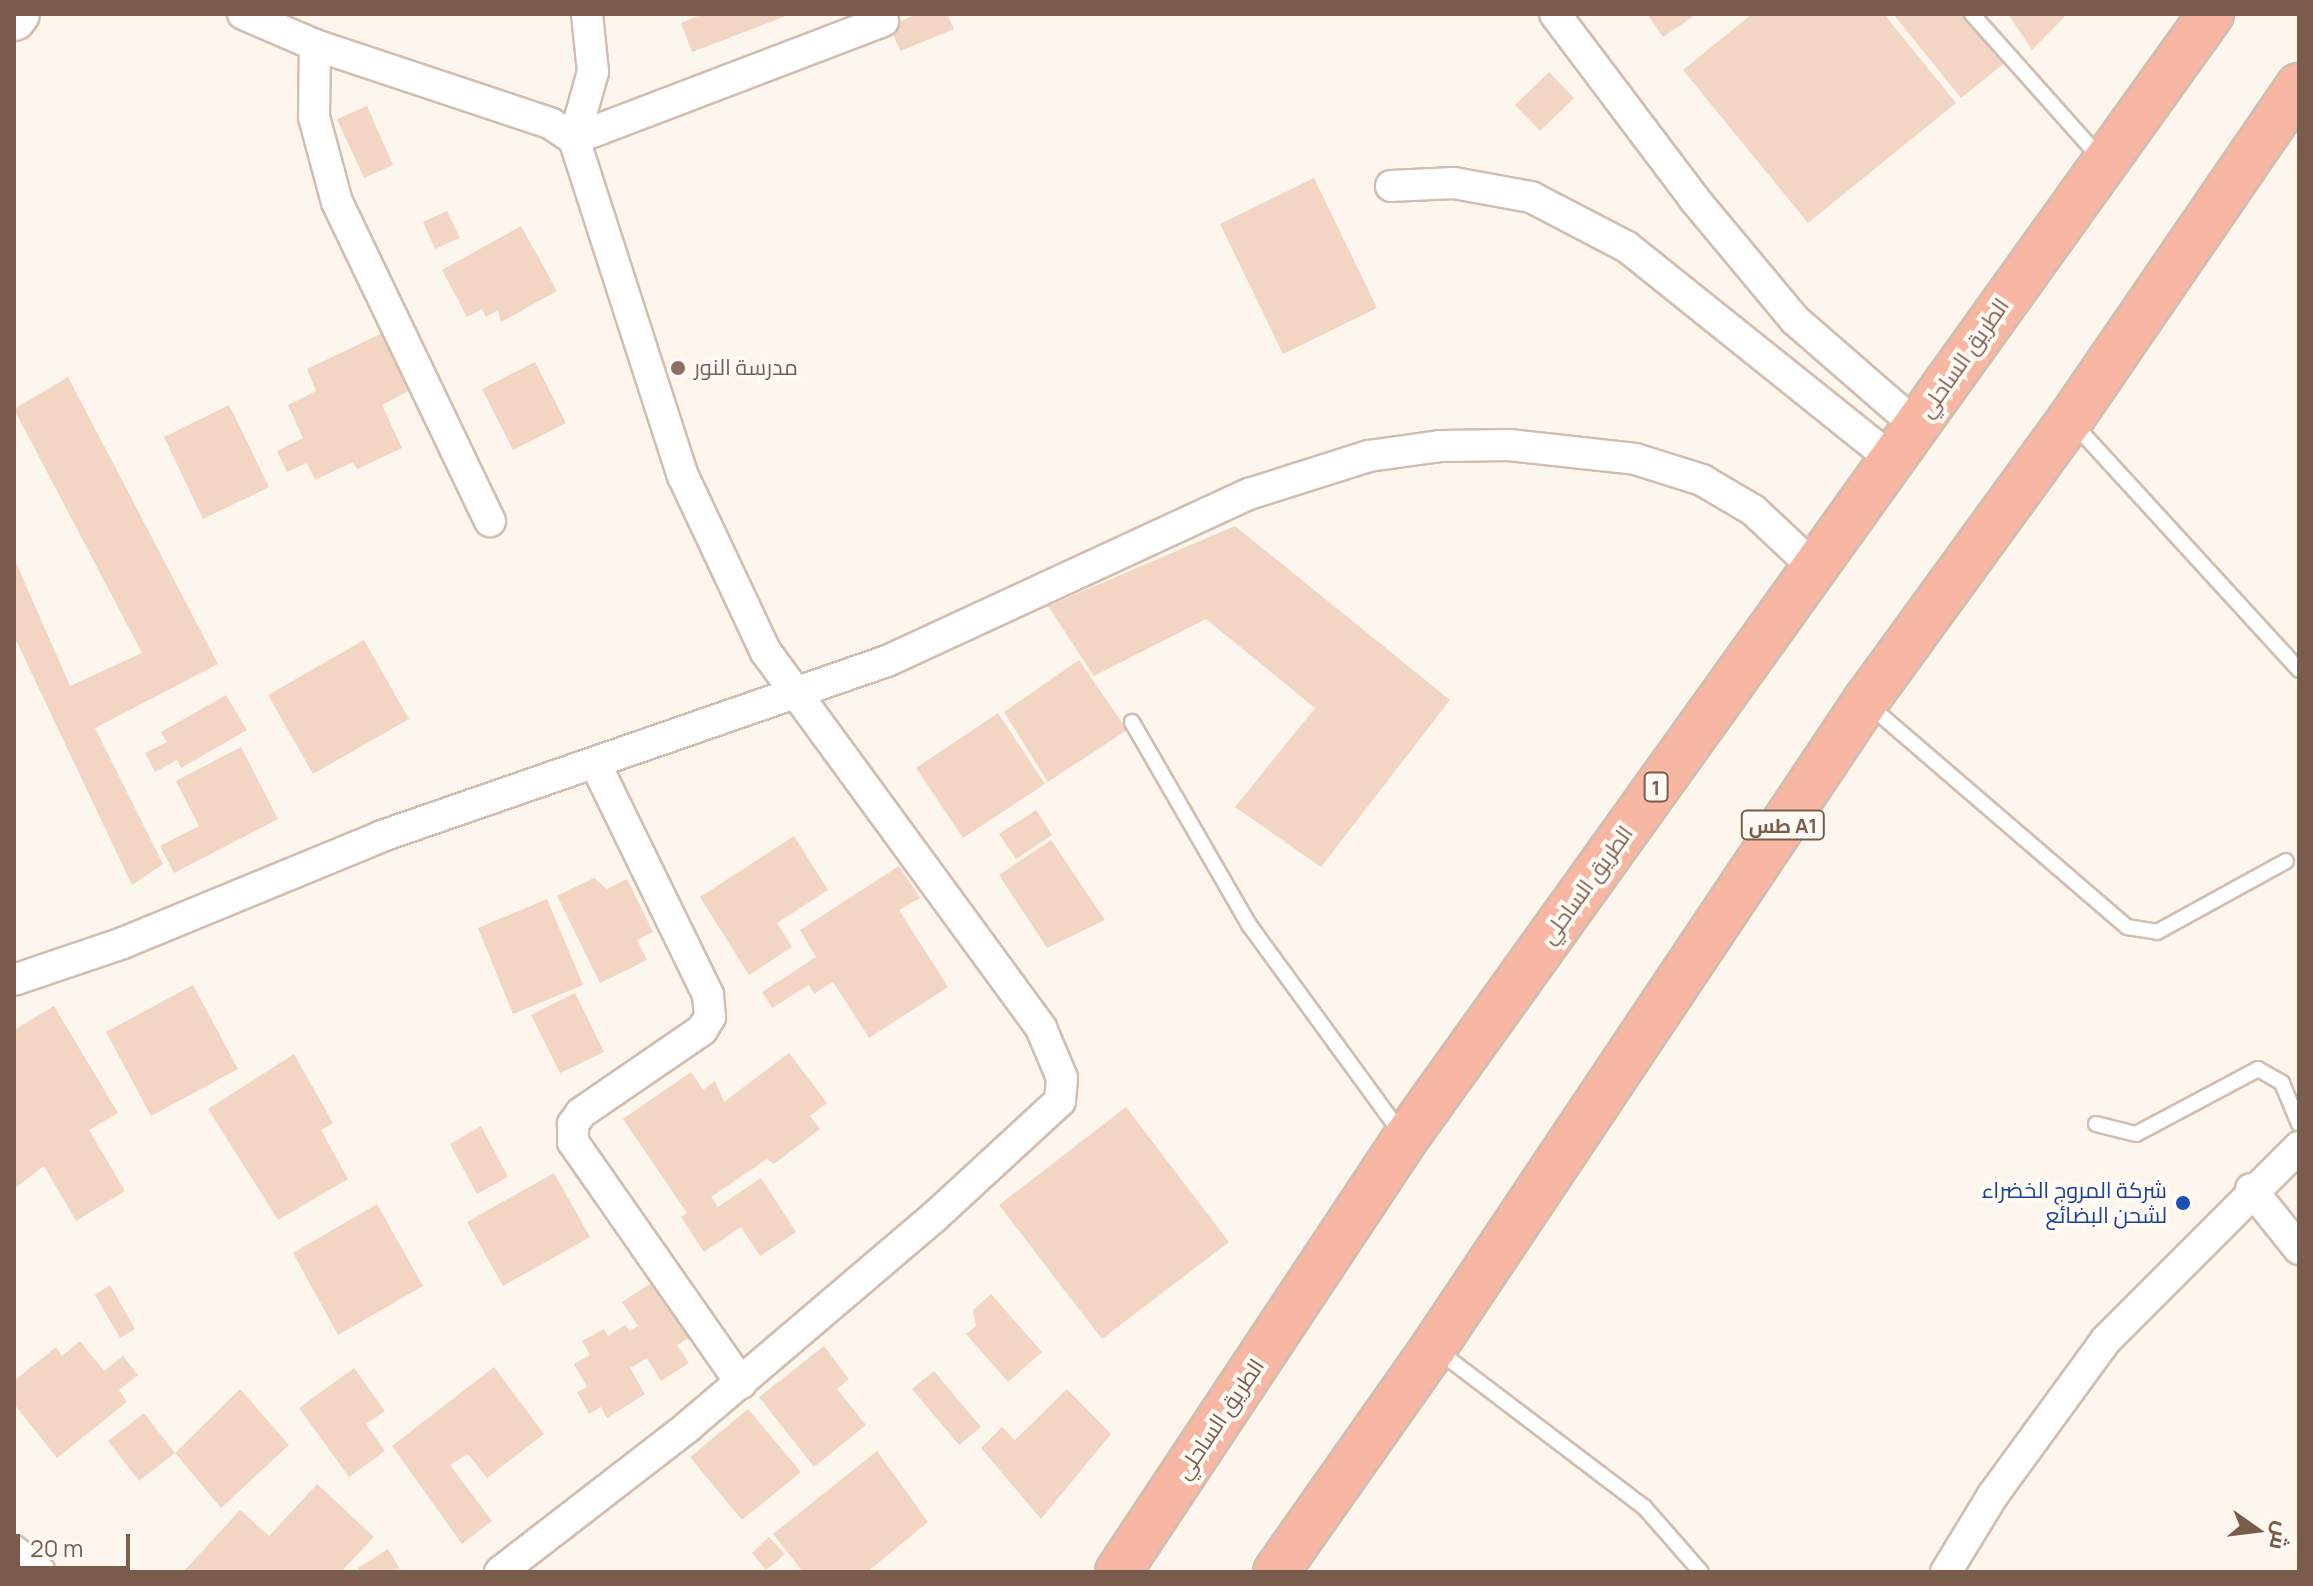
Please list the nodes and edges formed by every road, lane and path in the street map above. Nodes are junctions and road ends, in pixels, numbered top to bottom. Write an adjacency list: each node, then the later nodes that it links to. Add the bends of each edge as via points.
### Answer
1 (18, 14): 7 (street)
2 (243, 14): 9 (street)
3 (587, 14): 11 (street, via 593,72)
4 (1555, 14): 15 (street, via 1695,200)
5 (1972, 14): 12 (lane)
6 (2211, 14): 12 (highway, الطريق الساحلي / 1)
7 (14, 19)
8 (883, 21): 11 (street)
9 (315, 45): 11 (street, via 535,118); 16 (street, via 314,117 337,202)
10 (2299, 86): 14 (highway, طس A1)
11 (574, 139): 19 (street, via 683,476 753,626)
12 (2103, 161): 15 (highway, الطريق الساحلي / 1)
13 (1391, 186): 15 (street, via 1454,183 1531,197 1627,247)
14 (2070, 420): 18 (lane); 20 (highway, طس A1)
15 (1902, 441): 17 (highway, الطريق الساحلي / 1)
16 (490, 521)
17 (1814, 567): 19 (street, via 1753,510 1702,480 1635,459 1509,445 1427,448 1320,468 1249,494 887,661); 27 (highway, الطريق الساحلي / 1)
18 (2299, 670)
19 (793, 695): 22 (street); 32 (street, via 884,808 1041,1028 1062,1078 1060,1101 1041,1121)
20 (1865, 702): 23 (lane, via 2127,927 2157,932); 31 (highway, طس A1)
21 (1132, 722): 27 (lane, via 1250,926)
22 (595, 763): 24 (street, via 382,836 123,943); 32 (street, via 708,995 710,1017 702,1030 581,1113 573,1124 573,1142)
23 (2286, 861)
24 (14, 980)
25 (2096, 1124): 26 (lane, via 2136,1134 2258,1069 2282,1083)
26 (2299, 1124)
27 (1405, 1139): 36 (highway, الطريق الساحلي / 1)
28 (2299, 1147): 29 (street)
29 (2251, 1189): 30 (street); 39 (street, via 2106,1340 1993,1495)
30 (2299, 1249)
31 (1434, 1347): 37 (highway, طس A1); 38 (lane, via 1644,1507)
32 (741, 1383): 35 (street)
33 (14, 1551): 34 (street)
34 (40, 1572)
35 (500, 1572)
36 (1118, 1572)
37 (1276, 1572)
38 (1701, 1572)
39 (1946, 1572)

